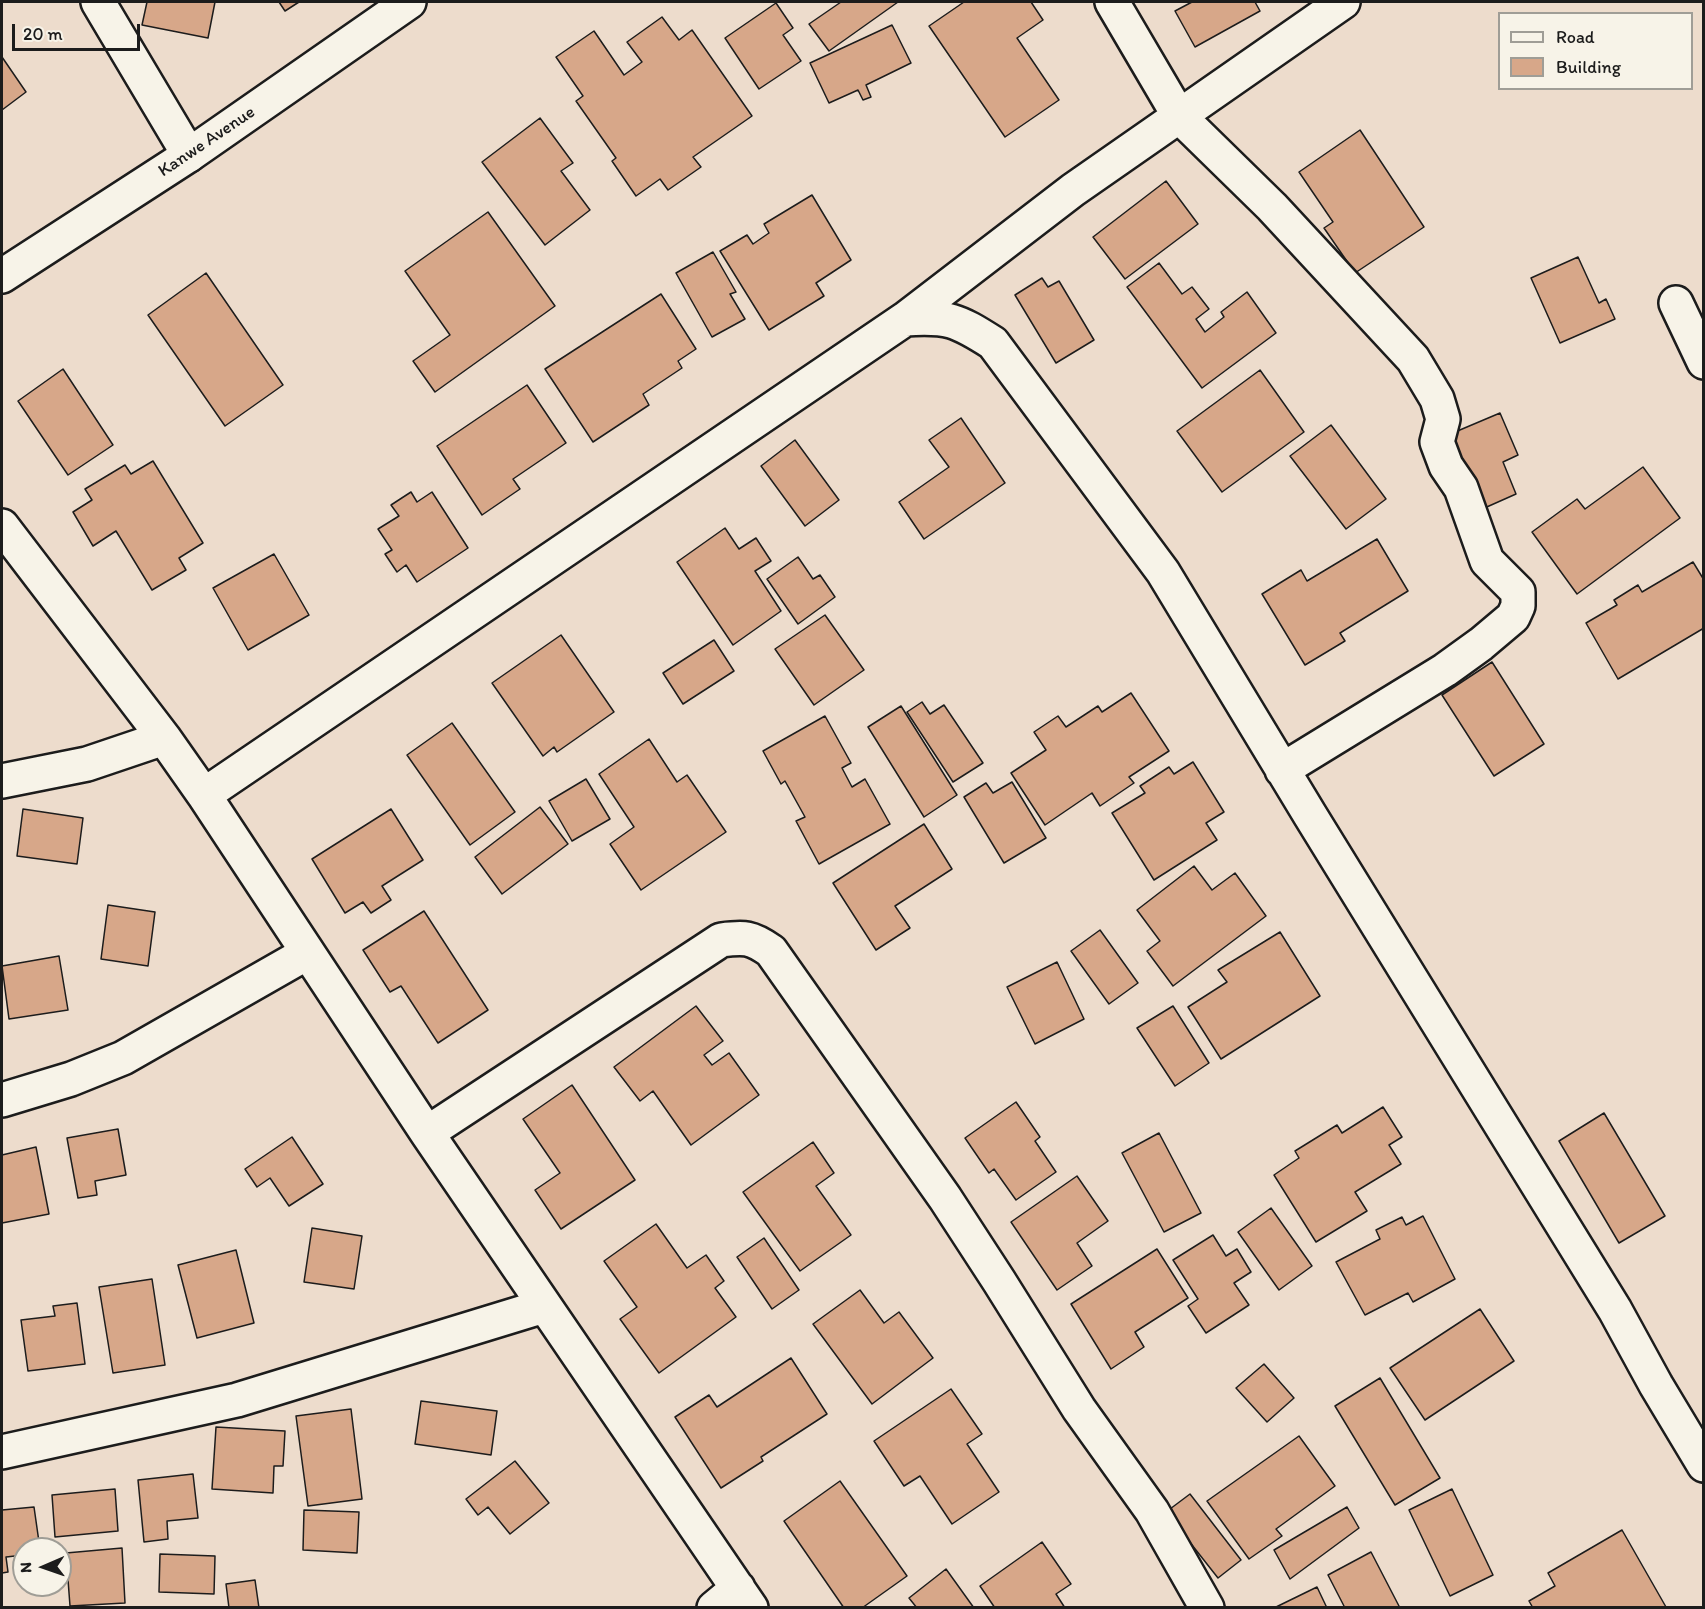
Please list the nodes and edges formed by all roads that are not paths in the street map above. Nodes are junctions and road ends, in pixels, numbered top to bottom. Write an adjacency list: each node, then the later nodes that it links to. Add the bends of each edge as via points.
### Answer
1 (98, 2): 6 (street)
2 (409, 2): 6 (street, Kanwe Avenue)
3 (1112, 2): 5 (street)
4 (1343, 2): 5 (street)
5 (1179, 116): 9 (street, via 1073,190); 13 (street, via 1272,207 1413,359 1437,399 1443,419 1437,442 1446,466 1461,488 1487,561 1518,592 1513,617 1481,644)
6 (189, 156): 7 (street, Kanwe Avenue)
7 (2, 276)
8 (1676, 303): 10 (street)
9 (906, 319): 13 (street, via 957,321 993,343 1163,572); 15 (street)
10 (1704, 362)
11 (2, 526): 12 (street)
12 (164, 738): 14 (street, via 87,764); 15 (street)
13 (1282, 770): 21 (street, via 1615,1310)
14 (2, 781)
15 (204, 795): 16 (street)
16 (307, 952): 17 (street, via 123,1058); 18 (street)
17 (2, 1100)
18 (428, 1133): 19 (street); 23 (street, via 721,940 744,937 756,941 771,951 945,1198 1079,1409 1152,1511)
19 (544, 1306): 20 (street, via 237,1400); 22 (street)
20 (2, 1452)
21 (1704, 1465)
22 (735, 1601)
23 (1207, 1608)

